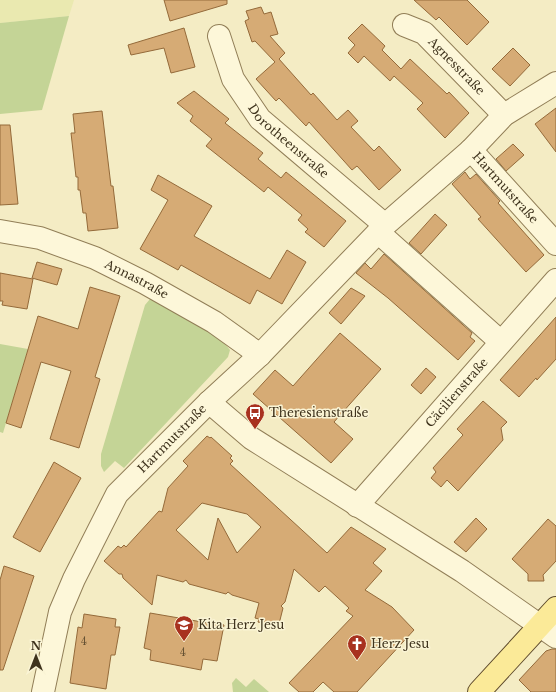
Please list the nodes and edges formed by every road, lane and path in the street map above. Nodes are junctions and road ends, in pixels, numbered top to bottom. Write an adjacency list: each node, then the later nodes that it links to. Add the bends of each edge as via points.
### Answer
1 (404, 25): 4 (street, Agnesstraße, via 424,34)
2 (219, 36): 6 (street, Dorotheenstraße, via 233,78 260,119)
3 (556, 83): 4 (street, Hartmutstraße)
4 (504, 115): 5 (street, Hartmutstraße)
5 (471, 150): 6 (street, Hartmutstraße); 8 (street, Hartmutstraße)
6 (382, 229): 10 (street); 11 (street, Hartmutstraße)
7 (0, 231): 11 (street, Annastraße, via 40,238 94,258 214,322)
8 (556, 244)
9 (556, 280): 10 (street, Cäcilienstraße)
10 (501, 342): 13 (street, Cäcilienstraße)
11 (260, 356): 12 (street, Hartmutstraße)
12 (209, 402): 13 (street, via 251,438); 16 (street, Hartmutstraße, via 117,494 60,612)
13 (357, 506): 15 (street, via 462,571)
14 (556, 608): 15 (main road)
15 (548, 631): 17 (main road)
16 (43, 692)
17 (479, 692)

